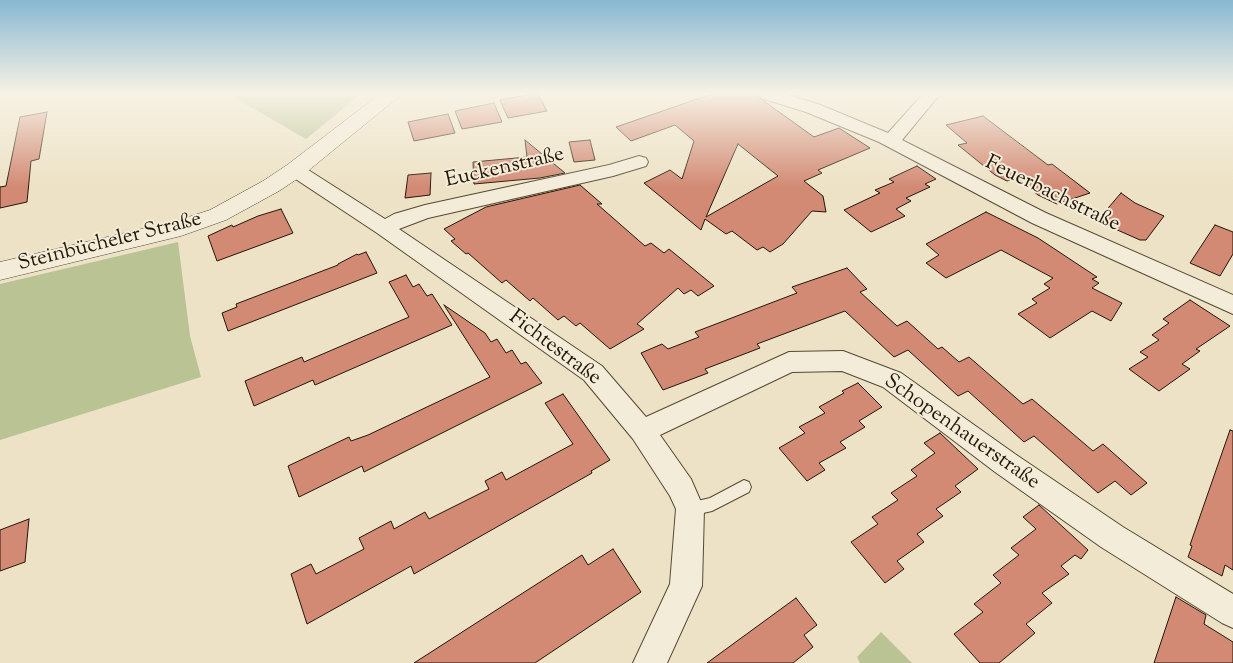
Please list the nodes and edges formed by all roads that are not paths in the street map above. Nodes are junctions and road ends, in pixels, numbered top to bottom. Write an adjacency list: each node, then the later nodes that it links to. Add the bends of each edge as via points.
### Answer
1 (352, 125): 6 (street, Steinbücheler Straße)
2 (853, 125): 4 (street, Feuerbachstraße)
3 (905, 125): 4 (street)
4 (891, 141): 9 (street, Feuerbachstraße, via 1039,218)
5 (639, 162): 7 (street, Euckenstraße, via 425,212)
6 (294, 170): 7 (street, Fichtestraße); 8 (street, Steinbücheler Straße, via 218,215 181,228)
7 (384, 228): 10 (street, Fichtestraße, via 593,373)
8 (0, 271)
9 (1233, 305)
10 (642, 432): 12 (street, Fichtestraße, via 681,488); 13 (street, Schopenhauerstraße, via 789,362 842,361 892,380 1112,537)
11 (744, 487): 12 (lane, via 712,504)
12 (690, 509): 14 (street, Fichtestraße, via 686,586)
13 (1233, 612)
14 (650, 663)

